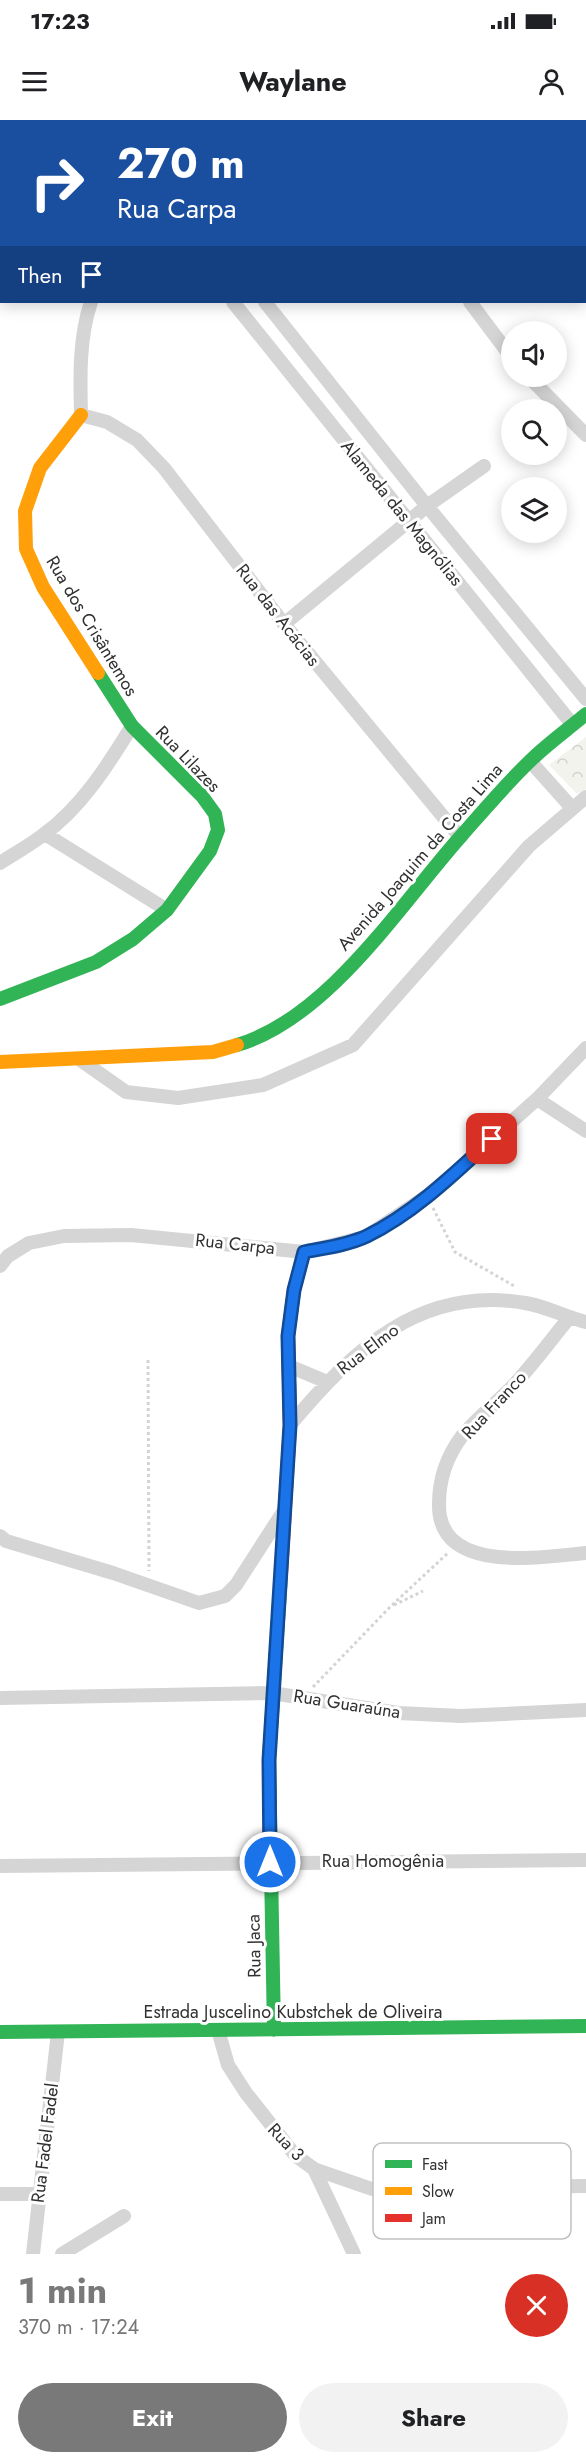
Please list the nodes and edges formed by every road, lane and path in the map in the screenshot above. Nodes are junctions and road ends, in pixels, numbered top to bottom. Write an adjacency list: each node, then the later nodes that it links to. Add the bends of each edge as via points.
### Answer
1 (91, 303): 9 (street, via 80,374)
2 (234, 303): 8 (street, Alameda das Magnólias)
3 (266, 303): 6 (street, Alameda das Magnólias)
4 (471, 303): 5 (street)
5 (501, 343)
6 (330, 385): 8 (street); 12 (street, Alameda das Magnólias)
7 (539, 387): 10 (street)
8 (312, 400): 13 (street, Alameda das Magnólias)
9 (81, 415): 14 (street, Rua das Acácias, via 107,422 137,440 164,468); 18 (street, Rua dos Crisântemos, via 40,468 24,511 26,549 43,587)
10 (586, 435)
11 (484, 466): 12 (street)
12 (427, 506): 13 (street); 15 (street, Alameda das Magnólias)
13 (408, 521): 14 (street); 17 (street, Alameda das Magnólias)
14 (284, 624): 23 (street, Rua das Acácias)
15 (586, 699)
16 (586, 714): 17 (street, Avenida Joaquim da Costa Lima)
17 (572, 724): 19 (street, Avenida Joaquim da Costa Lima)
18 (132, 726): 22 (street, via 97,779); 25 (street, Rua Lilazes, via 215,813 218,830 210,851)
19 (530, 762): 21 (street); 23 (street, Avenida Joaquim da Costa Lima)
20 (586, 797): 21 (street)
21 (573, 808): 28 (street, via 529,846 353,1045 262,1085 178,1098 126,1092)
22 (45, 834): 24 (street); 25 (street)
23 (460, 837): 28 (street, Avenida Joaquim da Costa Lima, via 390,925 311,1004 286,1022 252,1041 213,1052)
24 (0, 863)
25 (167, 910): 26 (street, Rua Lilazes, via 133,939 96,962)
26 (0, 999)
27 (586, 1048): 30 (street, Rua Carpa)
28 (79, 1059): 29 (street, Avenida Joaquim da Costa Lima)
29 (0, 1062)
30 (537, 1099): 31 (street); 32 (street, Rua Carpa)
31 (586, 1131)
32 (427, 1196): 33 (street, Rua Carpa, via 365,1237); 35 (path, via 455,1252)
33 (304, 1252): 34 (street, Rua Carpa, via 131,1235 64,1236 29,1243); 39 (street, Rua Jaca, via 294,1290)
34 (0, 1266)
35 (520, 1290)
36 (569, 1318): 37 (street, Rua Elmo); 40 (street, Rua Elmo, via 526,1303 483,1300 438,1307 394,1326); 44 (street, Rua Franco, via 513,1386 463,1436 444,1466 439,1515 445,1531)
37 (586, 1322)
38 (148, 1360): 46 (path)
39 (289, 1366): 40 (street, Rua Elmo); 41 (street, Rua Jaca)
40 (327, 1382): 41 (street, Rua Elmo)
41 (290, 1425): 42 (street, Rua Jaca)
42 (284, 1512): 46 (street, via 225,1596 198,1603); 49 (street, Rua Jaca)
43 (0, 1536): 46 (street, via 47,1556)
44 (457, 1545): 45 (street, via 495,1557); 48 (path)
45 (586, 1552)
46 (148, 1585)
47 (423, 1591): 48 (path)
48 (390, 1607): 50 (path)
49 (272, 1693): 50 (street, Rua Guaraúna); 51 (street, Rua Guaraúna); 54 (street, Rua Jaca)
50 (304, 1696): 52 (street, Rua Guaraúna, via 398,1713 461,1716)
51 (0, 1698)
52 (586, 1710)
53 (586, 1860): 54 (street, Rua Homogênia)
54 (270, 1862): 55 (street, Rua Homogênia); 58 (street, Rua Jaca)
55 (0, 1866)
56 (586, 2026): 58 (street, Estrada Juscelino Kubstchek de Oliveira)
57 (218, 2030): 58 (street, Estrada Juscelino Kubstchek de Oliveira); 60 (street, Estrada Juscelino Kubstchek de Oliveira); 61 (street, Rua 3, via 228,2065 246,2093 295,2156)
58 (274, 2030)
59 (0, 2032): 60 (street, Estrada Juscelino Kubstchek de Oliveira)
60 (58, 2032): 66 (street, Rua Fadel Fadel)
61 (314, 2169): 64 (street); 70 (street, Rua 3)
62 (571, 2186): 63 (street)
63 (586, 2186)
64 (373, 2189)
65 (0, 2194): 66 (street)
66 (39, 2194): 68 (street, Rua Fadel Fadel)
67 (124, 2216): 69 (street)
68 (33, 2254)
69 (62, 2254)
70 (354, 2254)

